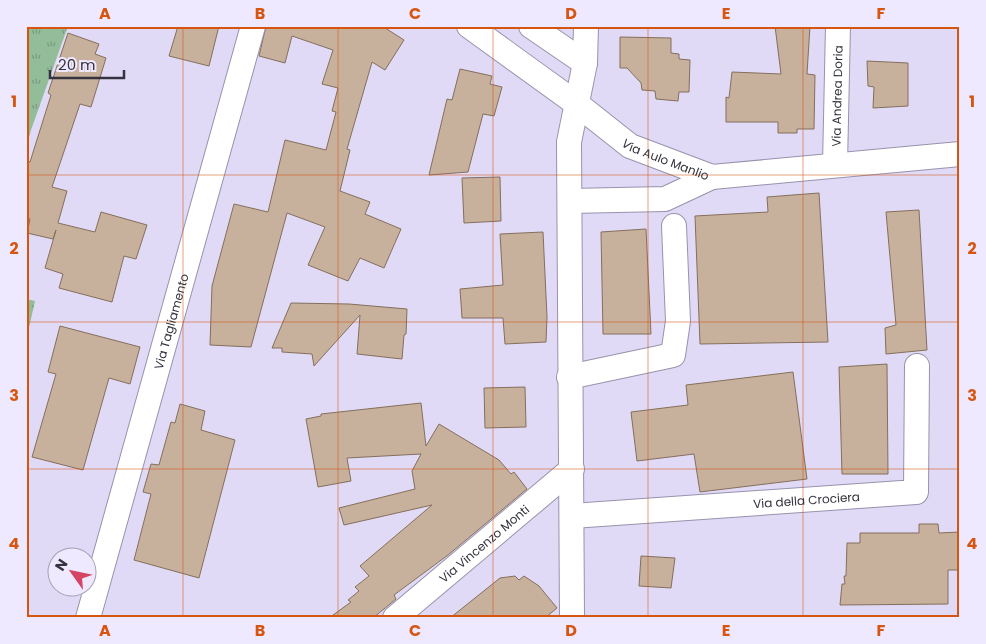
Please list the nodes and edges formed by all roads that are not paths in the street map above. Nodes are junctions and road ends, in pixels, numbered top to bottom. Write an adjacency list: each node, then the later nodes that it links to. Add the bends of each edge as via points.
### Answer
1 (253, 26): 17 (street, Via Tagliamento)
2 (468, 26): 7 (street, Via Aulo Manlio)
3 (531, 26): 6 (street)
4 (586, 26): 6 (street)
5 (838, 26): 9 (street, Via Andrea Doria)
6 (585, 63): 7 (street)
7 (577, 104): 10 (street, Via Aulo Manlio, via 630,146); 11 (street, via 569,142)
8 (960, 154): 9 (street, Via Aulo Manlio)
9 (835, 166): 10 (street, Via Aulo Manlio)
10 (712, 177): 11 (street, via 665,199)
11 (570, 201): 14 (street)
12 (674, 226): 14 (street, via 678,321 673,355)
13 (917, 366): 16 (street, Via della Crociera, via 916,492)
14 (570, 377): 15 (street)
15 (572, 469): 16 (street); 18 (street, Via Vincenzo Monti)
16 (572, 516): 19 (street)
17 (88, 618)
18 (395, 618)
19 (572, 618)

